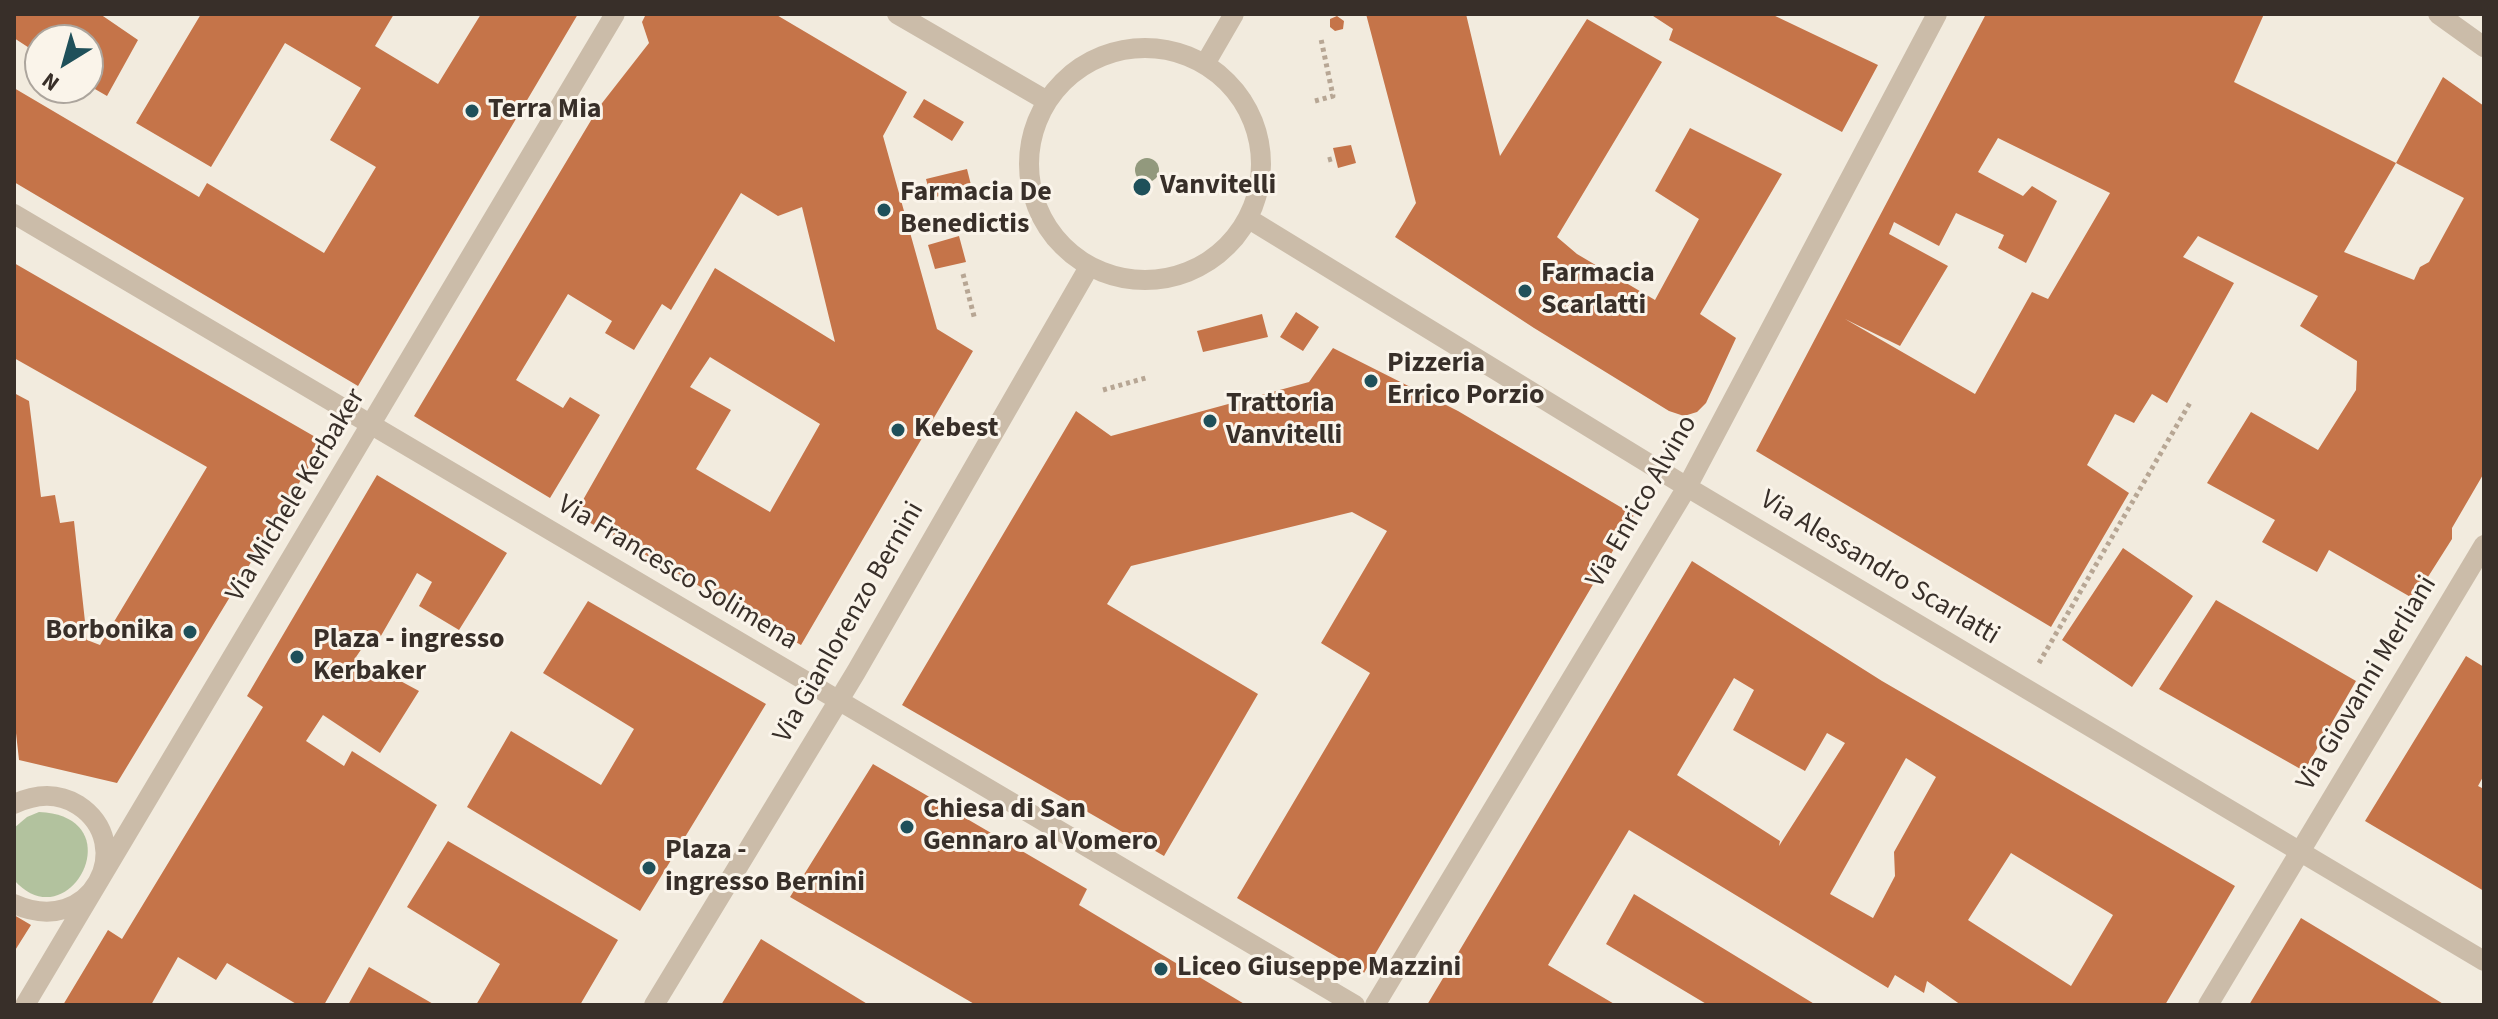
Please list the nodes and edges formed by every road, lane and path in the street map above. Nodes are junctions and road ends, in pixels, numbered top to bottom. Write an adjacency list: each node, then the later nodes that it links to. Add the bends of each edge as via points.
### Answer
1 (615, 14): 19 (street, Via Michele Kerbaker)
2 (897, 14): 9 (street)
3 (1234, 14): 8 (street)
4 (1937, 14): 20 (street, Via Enrico Alvino)
5 (2438, 14): 7 (street)
6 (1321, 39): 10 (path, via 1333,96)
7 (2484, 47)
8 (1205, 64): 9 (street, via 1180,52 1149,48 1111,53 1074,72); 12 (street, via 1247,107 1260,144 1260,182)
9 (1047, 101): 13 (street, via 1031,137 1029,176 1039,212 1060,244)
10 (1315, 101)
11 (14, 214): 19 (street, Via Francesco Solimena)
12 (1249, 219): 13 (street, via 1227,248 1197,269 1163,280 1125,280); 20 (street, Via Alessandro Scarlatti)
13 (1089, 267): 23 (street, Via Gianlorenzo Bernini)
14 (963, 274): 15 (path)
15 (975, 320)
16 (1149, 377): 17 (path)
17 (1103, 390)
18 (2191, 401): 22 (path)
19 (372, 426): 23 (street, Via Francesco Solimena); 26 (street, Via Michele Kerbaker)
20 (1687, 487): 22 (street, Via Alessandro Scarlatti); 33 (street, Via Enrico Alvino)
21 (2484, 545): 25 (street, Via Giovanni Merliani)
22 (2025, 688): 25 (street, Via Alessandro Scarlatti)
23 (839, 700): 31 (street, Via Gianlorenzo Bernini); 32 (street, Via Francesco Solimena)
24 (14, 803): 26 (street, via 50,795 84,809 103,840 102,874)
25 (2300, 852): 28 (street, Via Alessandro Scarlatti); 29 (street, Via Giovanni Merliani)
26 (94, 889): 27 (street, via 67,910 30,911); 30 (street, Via Michele Kerbaker)
27 (14, 904)
28 (2484, 961)
29 (2211, 1001)
30 (25, 1005)
31 (654, 1005)
32 (1355, 1005)
33 (1375, 1005)

